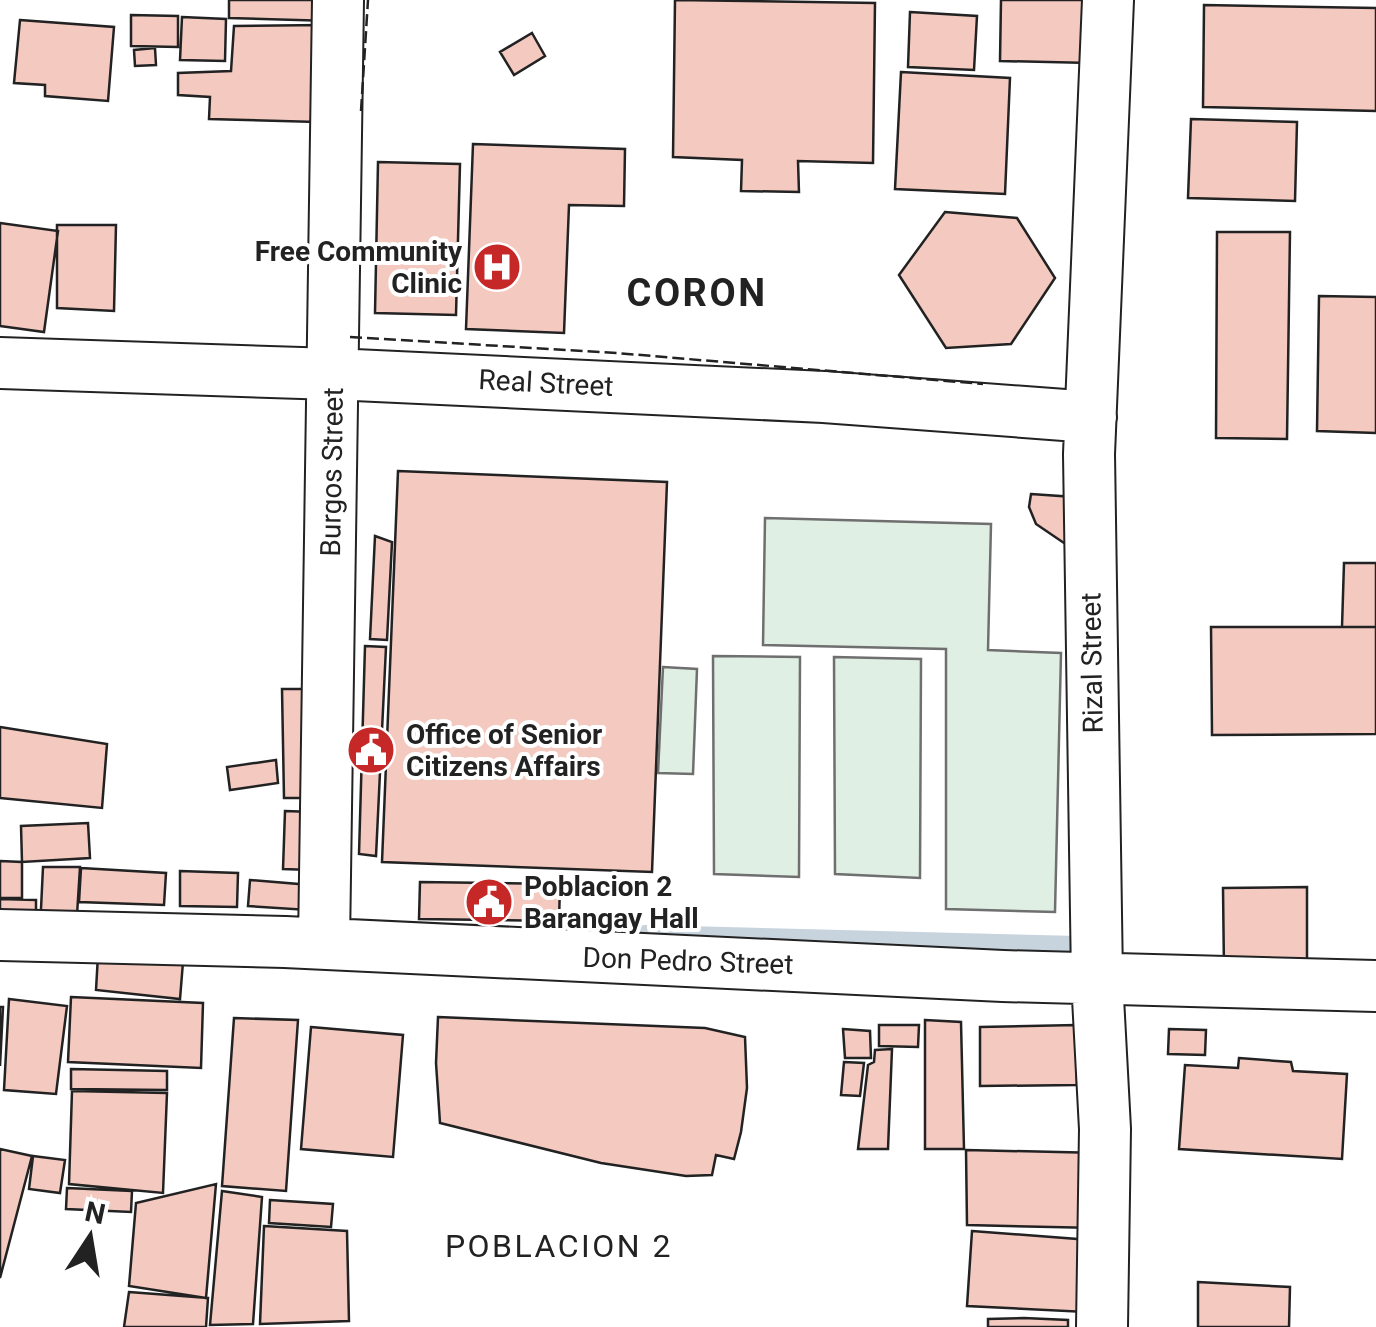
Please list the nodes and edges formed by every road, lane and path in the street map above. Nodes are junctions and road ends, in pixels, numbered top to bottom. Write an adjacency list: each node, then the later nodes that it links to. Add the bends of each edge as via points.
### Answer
1 (338, 0): 4 (street, Burgos Street)
2 (1108, 0): 5 (street, Rizal Street)
3 (0, 363): 4 (street, Real Street)
4 (333, 374): 5 (street, Real Street, via 824,396); 7 (street, Burgos Street)
5 (1092, 417): 8 (street, Rizal Street)
6 (0, 935): 7 (street, Don Pedro Street)
7 (324, 943): 8 (street, Don Pedro Street)
8 (1098, 979): 9 (street, Don Pedro Street); 10 (street, Rizal Street, via 1105,1129)
9 (1376, 986)
10 (1102, 1327)

